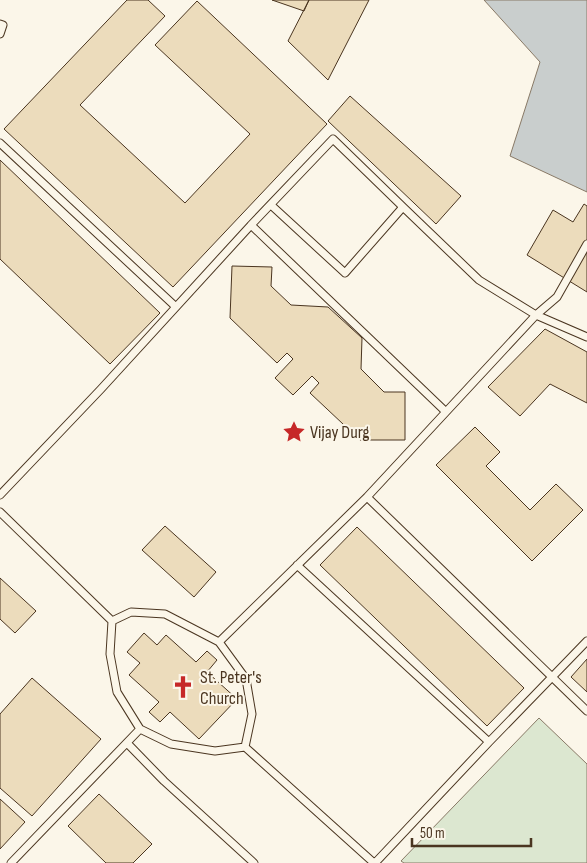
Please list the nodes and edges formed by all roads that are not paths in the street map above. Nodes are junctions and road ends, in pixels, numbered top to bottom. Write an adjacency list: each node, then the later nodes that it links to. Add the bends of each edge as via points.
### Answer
1 (0, 24): 2 (lane, via 3,25)
2 (0, 34)
3 (0, 143): 8 (lane)
4 (271, 205): 5 (lane, via 333,139); 5 (lane, via 345,273); 6 (lane)
5 (403, 207): 9 (lane, via 480,280)
6 (251, 225): 8 (lane); 11 (lane)
7 (587, 244): 9 (lane, via 557,296)
8 (176, 307): 12 (lane)
9 (536, 315): 10 (lane); 11 (lane)
10 (587, 337)
11 (445, 411): 13 (lane)
12 (0, 495)
13 (367, 497): 15 (lane); 19 (lane)
14 (0, 512): 16 (lane)
15 (297, 566): 17 (lane); 22 (lane)
16 (112, 621): 17 (lane, via 131,612 165,614); 21 (lane, via 110,654 117,692)
17 (219, 642): 24 (lane, via 246,679 252,714)
18 (587, 642): 19 (lane)
19 (552, 677): 20 (lane); 22 (lane)
20 (587, 711)
21 (140, 729): 23 (lane); 24 (lane, via 171,744 215,751)
22 (489, 742): 27 (lane)
23 (127, 743): 25 (lane); 26 (lane)
24 (245, 746): 27 (lane)
25 (11, 863)
26 (254, 863)
27 (374, 863)

